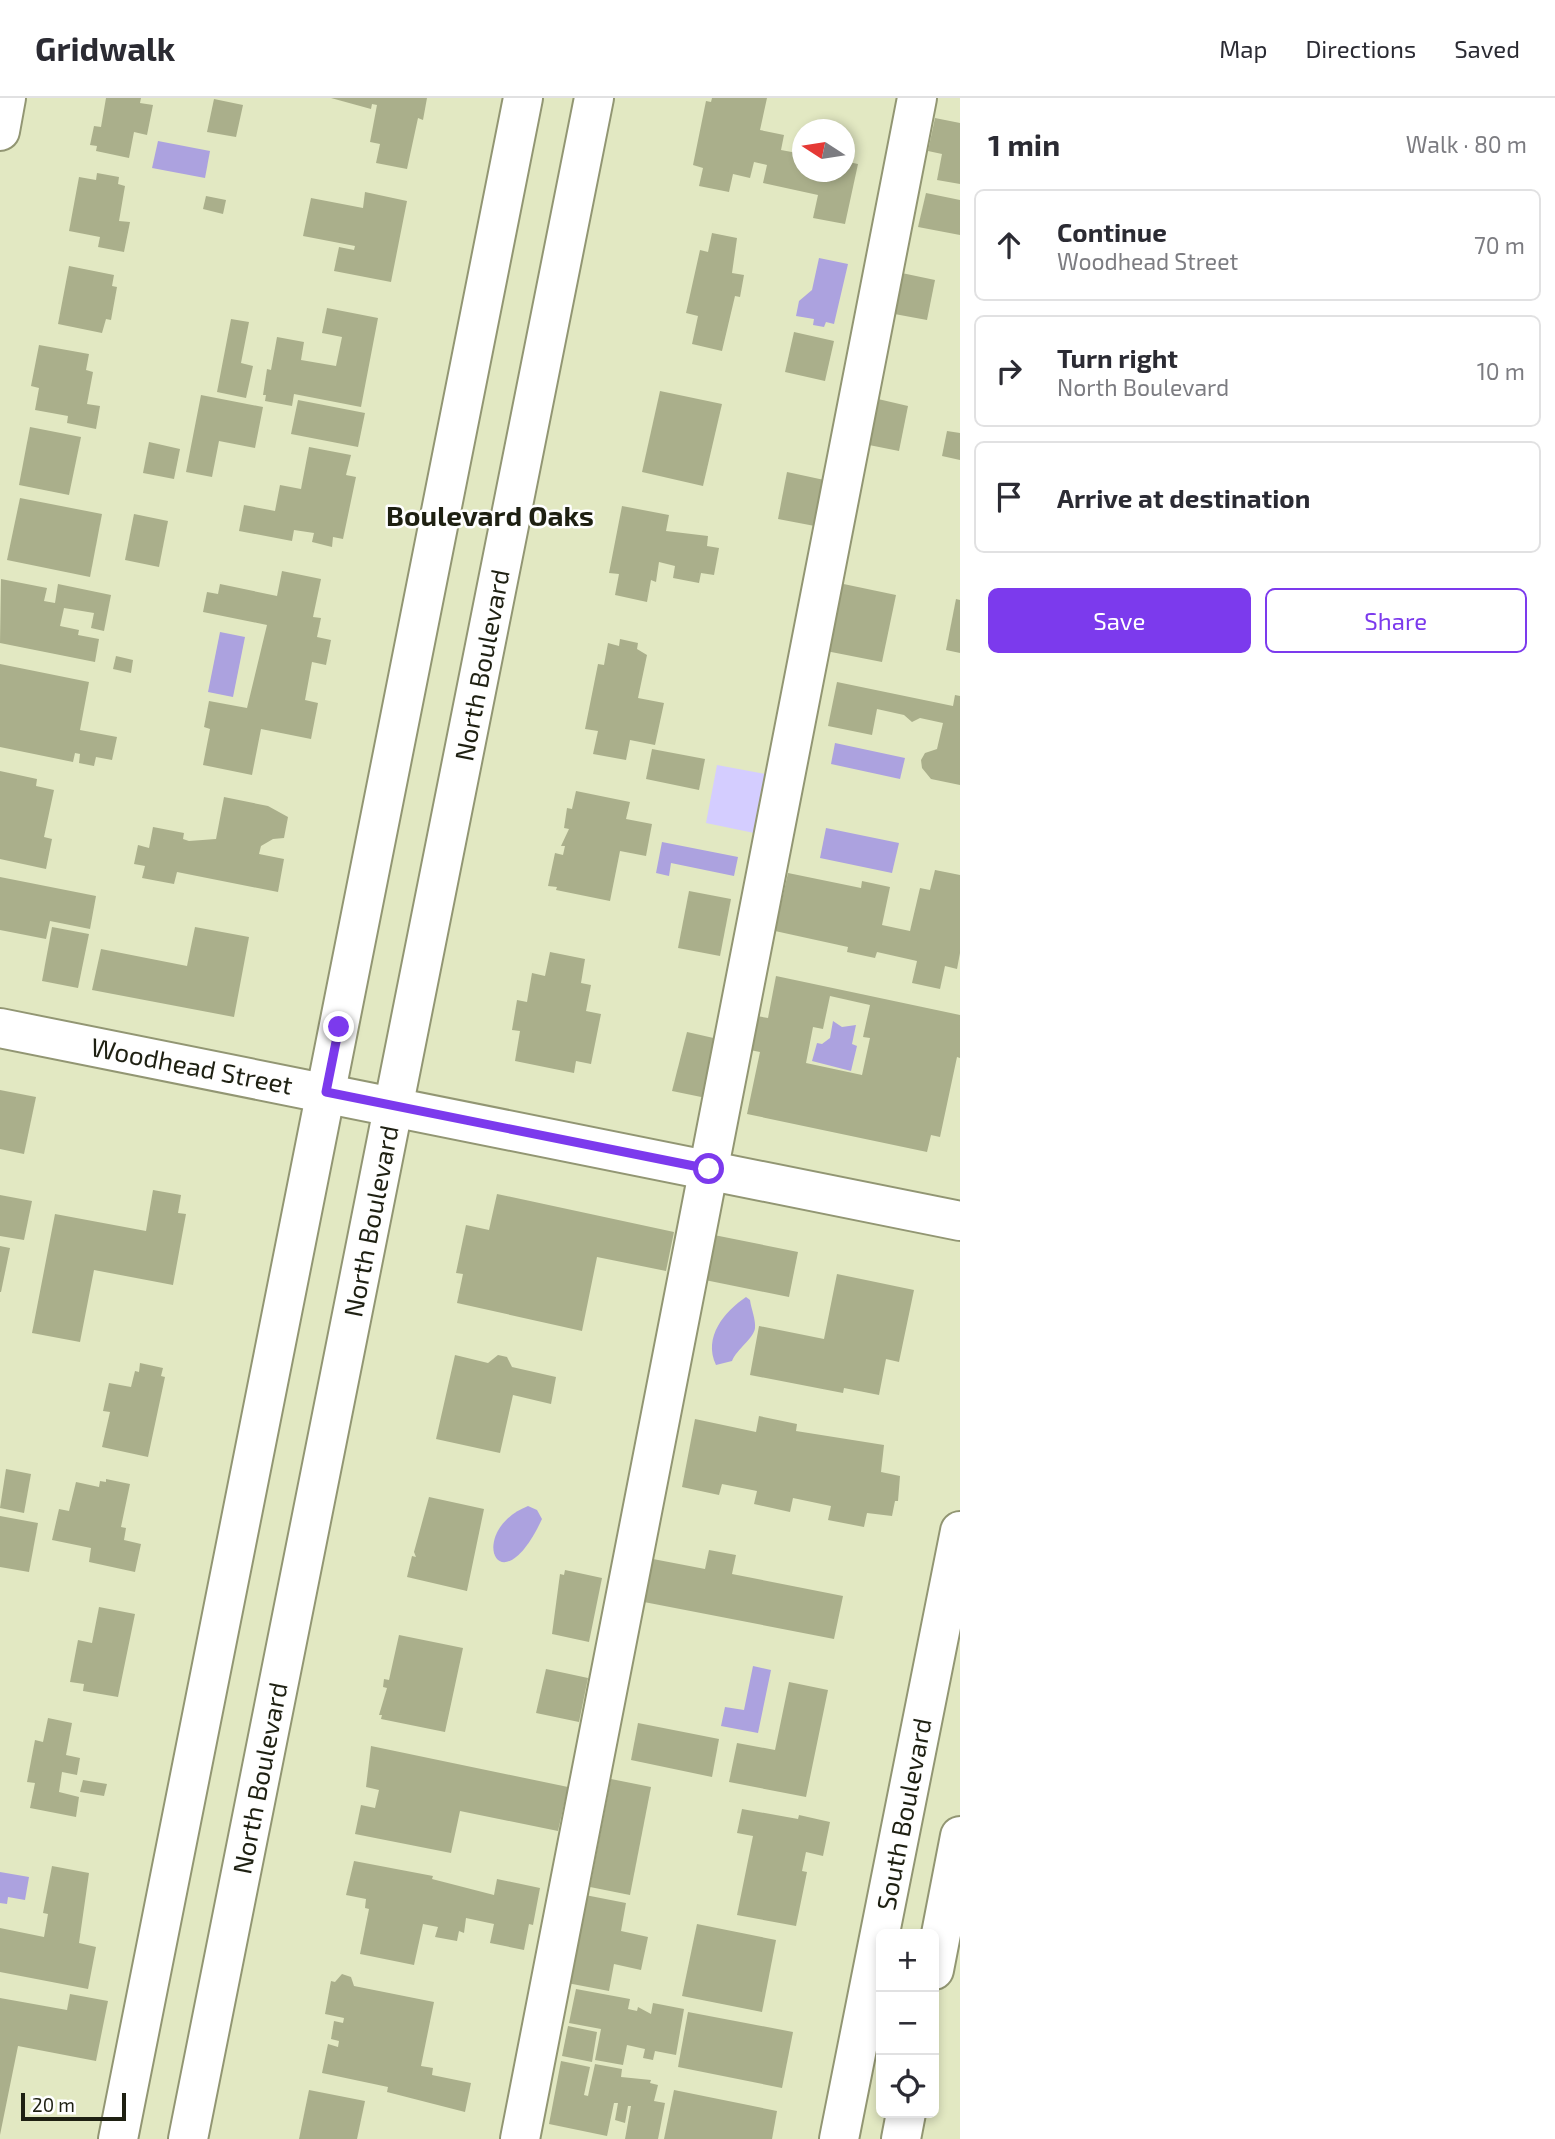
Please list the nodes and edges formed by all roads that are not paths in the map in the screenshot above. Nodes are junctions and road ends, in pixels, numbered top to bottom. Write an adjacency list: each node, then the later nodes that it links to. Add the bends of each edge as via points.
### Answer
1 (6, 98): 5 (street)
2 (523, 98): 7 (street)
3 (594, 98): 8 (street, North Boulevard)
4 (917, 98): 9 (street)
5 (0, 131)
6 (0, 1028): 7 (street, Woodhead Street)
7 (326, 1092): 8 (street, Woodhead Street); 15 (street)
8 (393, 1105): 9 (street, Woodhead Street); 16 (street, North Boulevard)
9 (709, 1169): 10 (street, Woodhead Street); 17 (street)
10 (960, 1221)
11 (960, 1531): 18 (street, South Boulevard)
12 (960, 1836): 13 (street)
13 (939, 1944)
14 (905, 2118): 19 (street)
15 (118, 2139)
16 (188, 2139)
17 (520, 2139)
18 (839, 2139)
19 (901, 2139)

